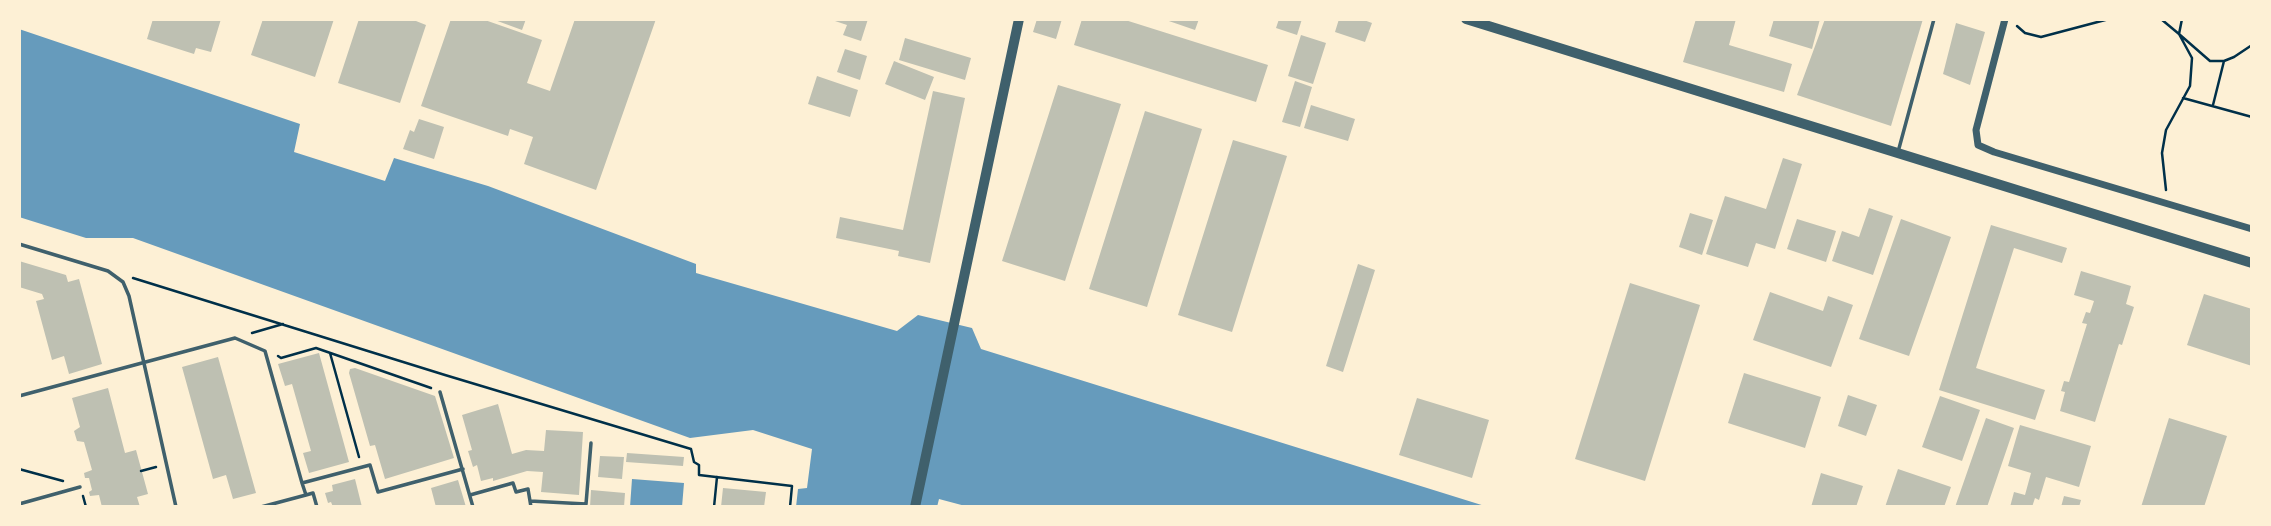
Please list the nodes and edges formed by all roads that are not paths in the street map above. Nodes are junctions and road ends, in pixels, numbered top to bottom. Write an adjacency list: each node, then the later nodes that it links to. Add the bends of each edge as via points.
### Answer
1 (1020, 19): 25 (street)
2 (1466, 19): 5 (street)
3 (1934, 19): 5 (lane)
4 (2006, 19): 6 (street, via 1976,130 1978,145)
5 (1898, 155): 8 (street)
6 (2252, 229)
7 (19, 244): 9 (lane, via 108,271 123,282)
8 (2252, 263)
9 (144, 363): 11 (lane); 14 (lane, via 235,338 265,351); 21 (lane)
10 (440, 392): 13 (lane)
11 (19, 396)
12 (590, 443): 20 (lane, via 586,504)
13 (463, 469): 14 (lane, via 378,492 370,465); 17 (lane)
14 (302, 483): 16 (lane)
15 (80, 487): 18 (lane)
16 (306, 495): 22 (lane); 23 (lane, via 313,493)
17 (470, 495): 19 (lane, via 513,483 516,492 527,489); 24 (lane)
18 (19, 504)
19 (530, 504): 20 (lane)
20 (581, 505)
21 (176, 507)
22 (261, 507)
23 (317, 507)
24 (473, 507)
25 (915, 507)

